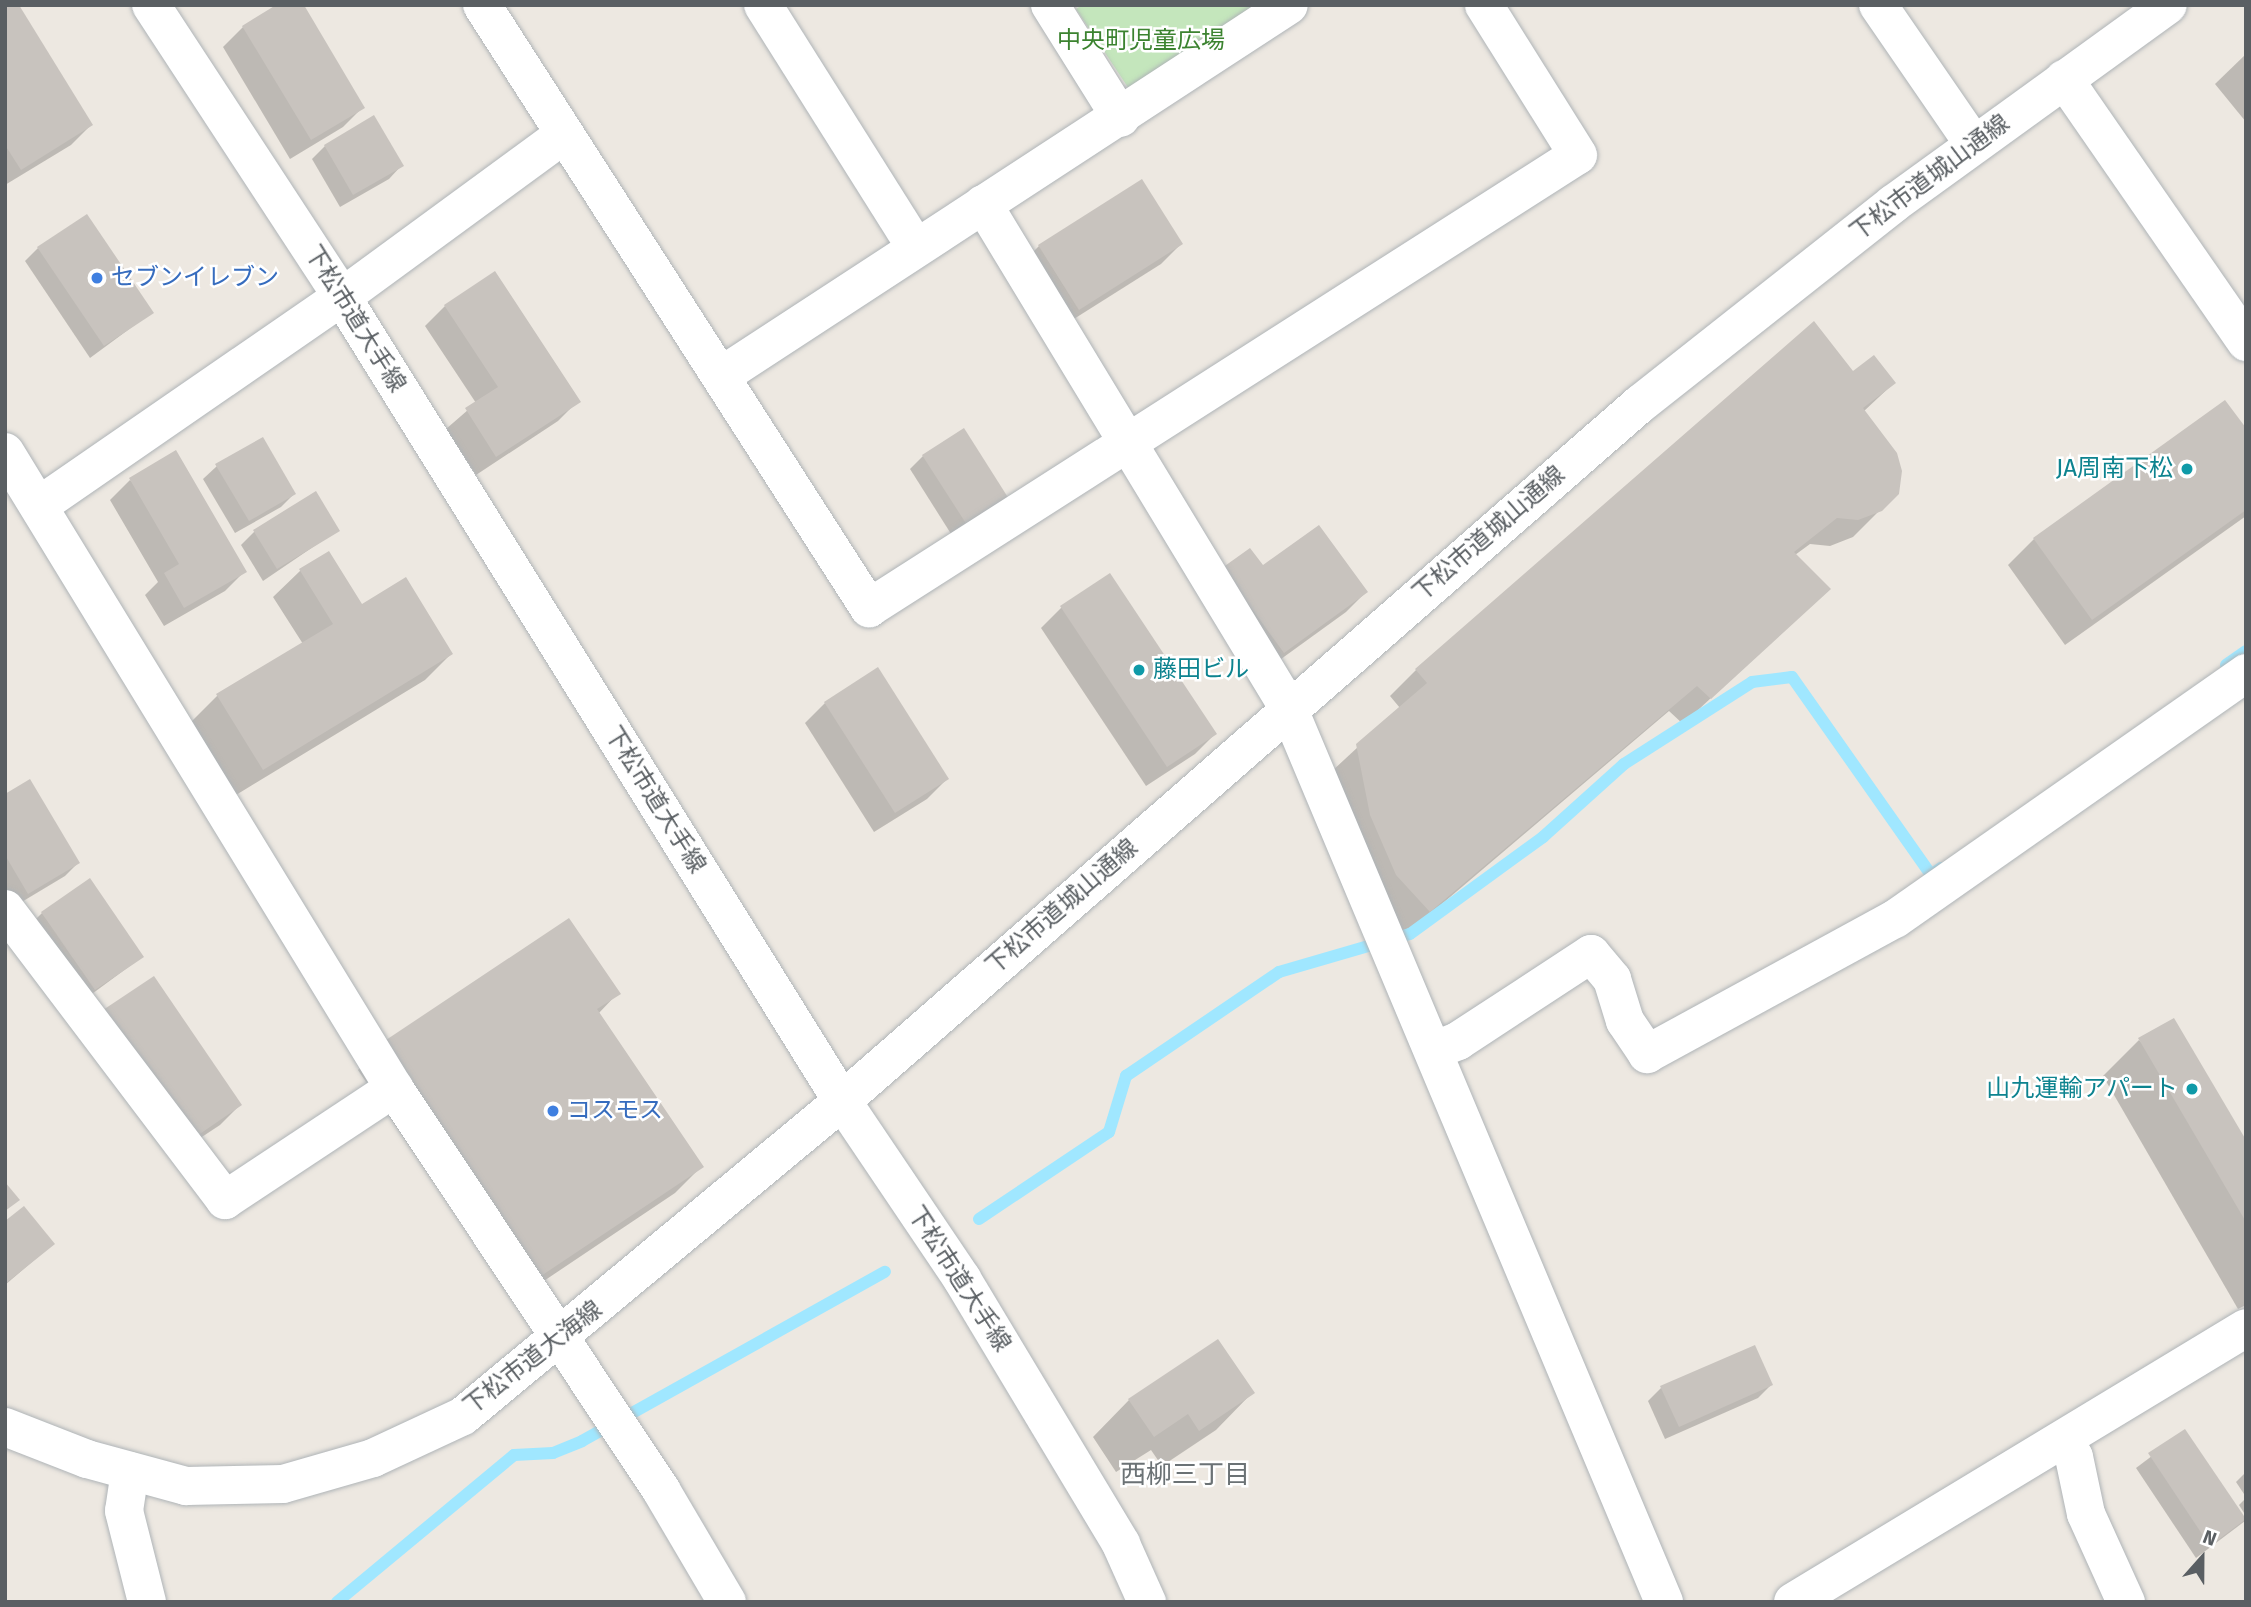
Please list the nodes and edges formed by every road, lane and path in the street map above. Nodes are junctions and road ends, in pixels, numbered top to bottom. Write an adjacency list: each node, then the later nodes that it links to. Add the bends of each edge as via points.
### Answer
1 (151, 5): 15 (street, 下松市道大手線)
2 (482, 5): 11 (street)
3 (763, 5): 14 (street)
4 (1050, 5): 10 (street)
5 (1289, 5): 10 (street)
6 (1484, 5): 18 (street, via 1578,155)
7 (1878, 5): 12 (street)
8 (2168, 5): 9 (street, 下松市道城山通線)
9 (2064, 79): 12 (street, 下松市道城山通線); 16 (street)
10 (1121, 118): 13 (street)
11 (563, 135): 15 (street); 17 (street)
12 (1973, 143): 22 (street, 下松市道城山通線, via 1640,404)
13 (983, 204): 14 (street); 18 (street)
14 (915, 246): 17 (street)
15 (342, 297): 20 (street); 26 (street, 下松市道大手線)
16 (2246, 342)
17 (720, 376): 18 (street, via 869,608)
18 (1125, 443): 22 (street)
19 (5, 452): 20 (street)
20 (40, 505): 25 (street)
21 (2246, 673): 24 (street, via 1895,919 1647,1054 1625,1021 1612,979 1591,954 1458,1041)
22 (1288, 707): 24 (street); 26 (street, 下松市道城山通線)
23 (5, 909): 25 (street, via 225,1200)
24 (1435, 1051): 35 (street)
25 (394, 1088): 28 (street)
26 (842, 1101): 28 (street, 下松市道大海線); 34 (street, 下松市道大手線, via 962,1279 1051,1425 1122,1544)
27 (2246, 1328): 30 (street)
28 (560, 1339): 31 (street, 下松市道大海線, via 463,1416 373,1458 283,1484 186,1486); 33 (street, via 661,1490)
29 (5, 1426): 31 (street, 下松市道大海線)
30 (2065, 1441): 36 (street); 37 (street, via 2074,1457 2086,1514)
31 (130, 1471): 32 (street, via 124,1511)
32 (147, 1602)
33 (727, 1602)
34 (1147, 1602)
35 (1664, 1602)
36 (1793, 1602)
37 (2126, 1602)

